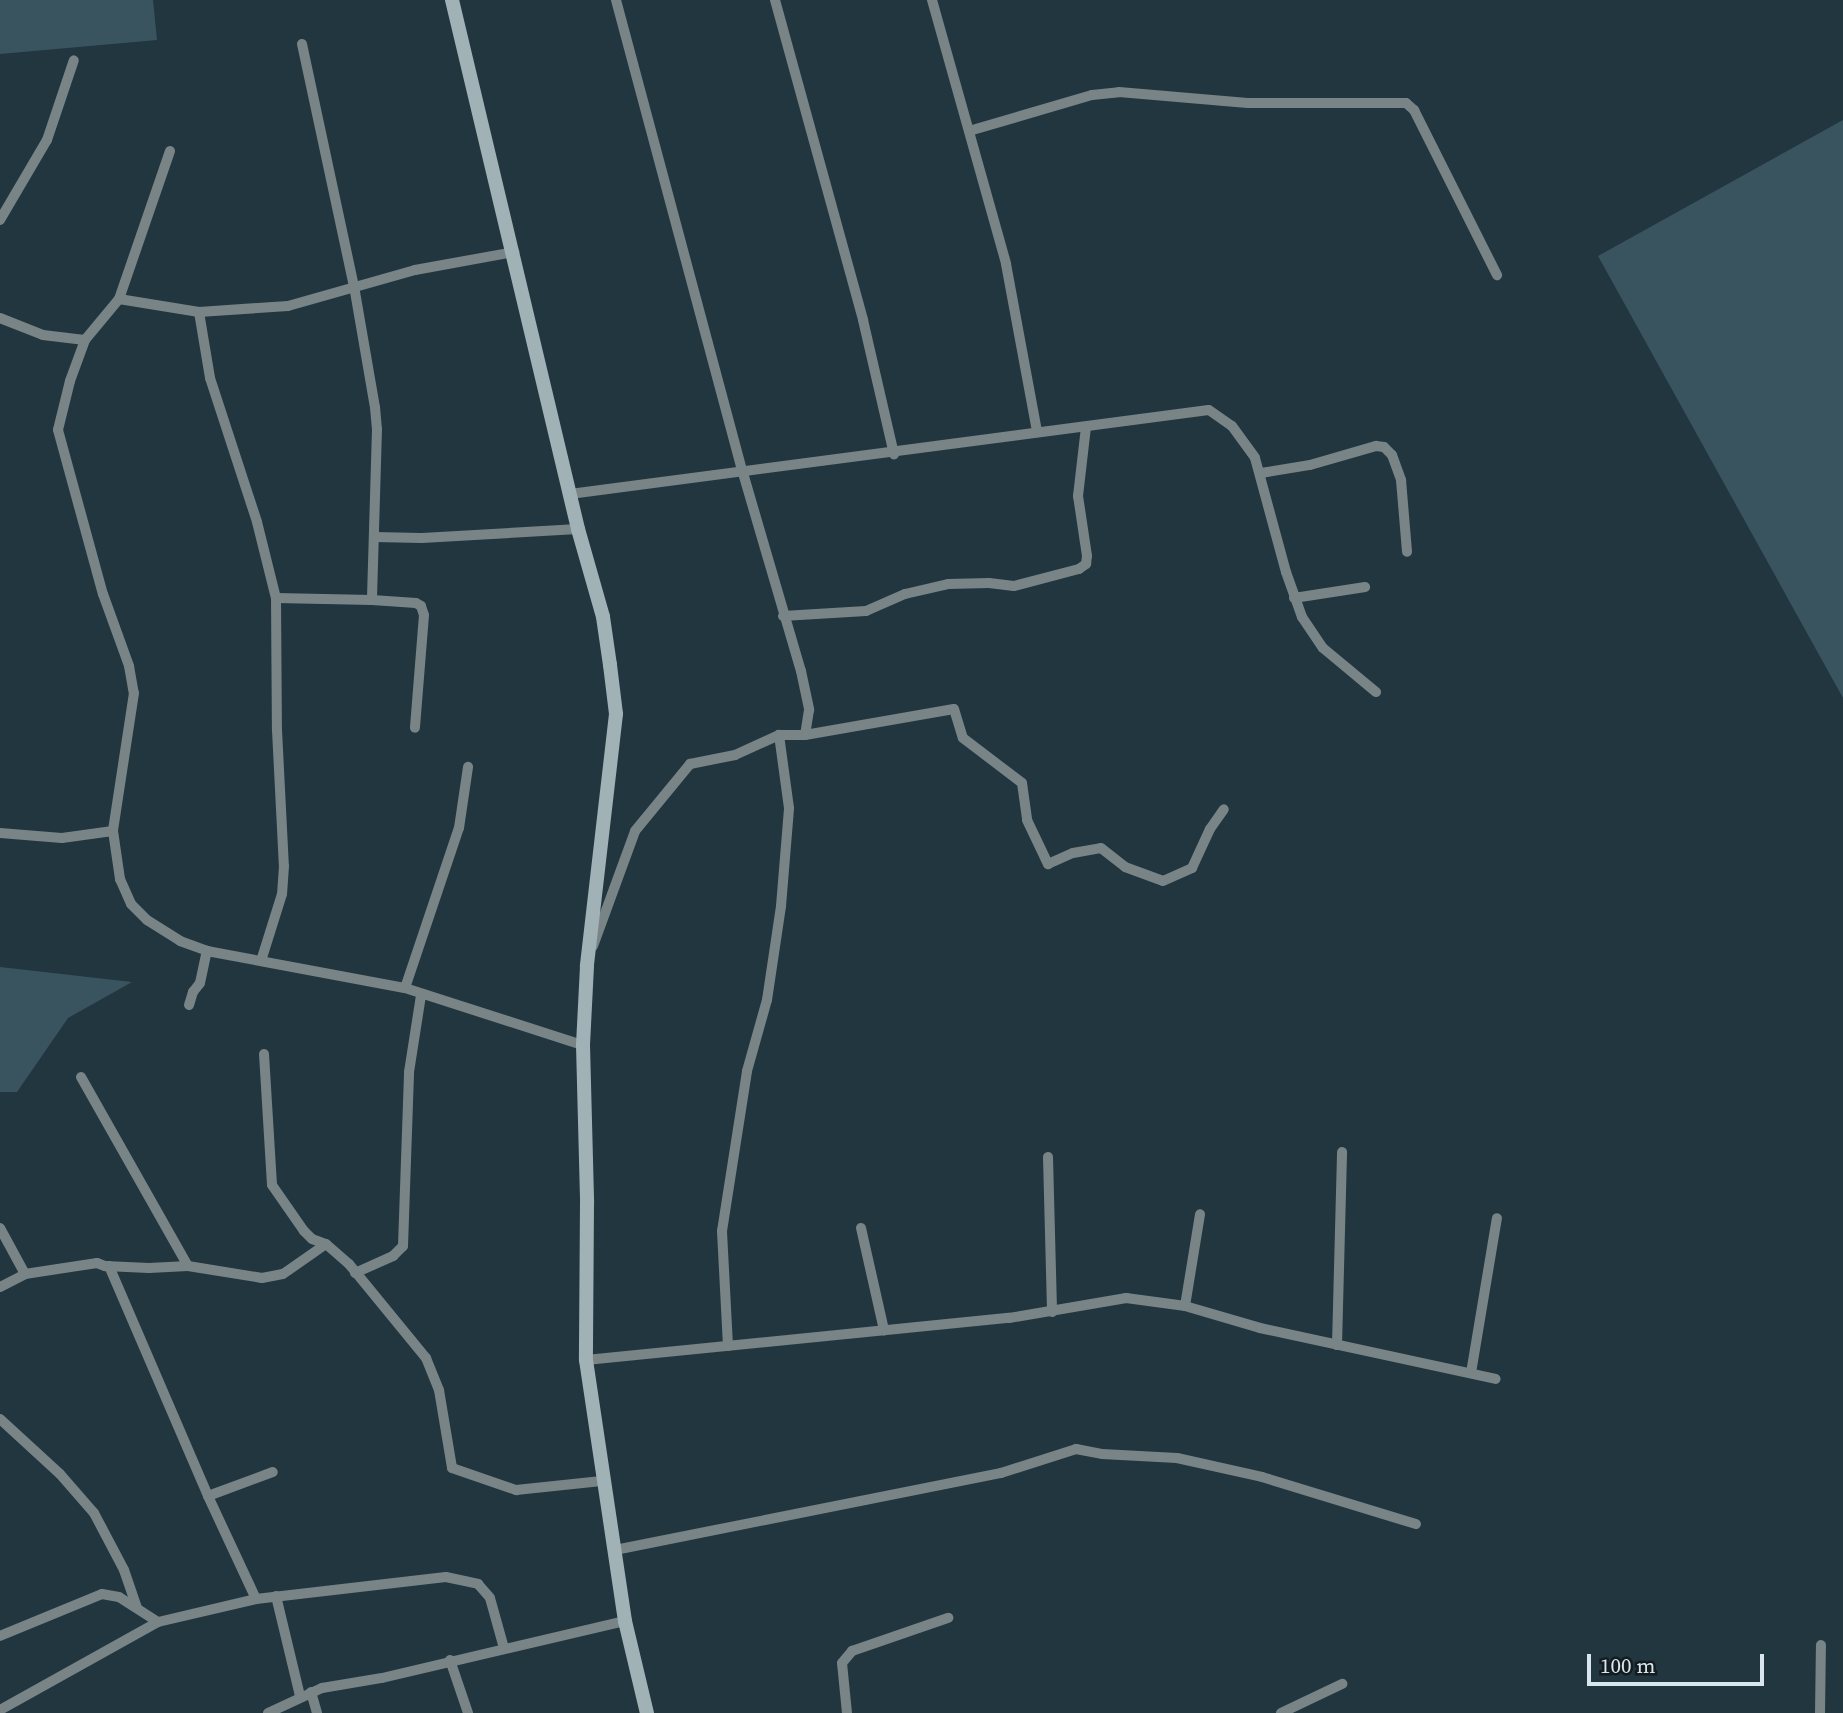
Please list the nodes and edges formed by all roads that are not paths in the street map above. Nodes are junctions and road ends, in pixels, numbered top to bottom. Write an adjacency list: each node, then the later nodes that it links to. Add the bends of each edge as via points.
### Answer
1 (452, 0): 10 (street)
2 (616, 0): 20 (street)
3 (775, 0): 19 (street, via 863,320)
4 (932, 0): 7 (street)
5 (302, 44): 12 (street)
6 (74, 60): 9 (street, via 47,140)
7 (969, 131): 11 (street, via 1092,95 1119,92 1248,103 1406,103); 18 (street, via 1017,310)
8 (170, 151): 13 (street)
9 (0, 220)
10 (513, 252): 12 (street); 22 (street)
11 (1497, 275)
12 (354, 286): 14 (street, via 288,306); 24 (street, via 377,429)
13 (119, 299): 14 (street); 16 (street)
14 (200, 312): 27 (street, via 210,377 257,522)
15 (0, 318): 16 (street, via 43,335)
16 (85, 340): 37 (street, via 58,430 134,693)
17 (1086, 427): 18 (street); 21 (street, via 1209,410 1247,444); 30 (street, via 1078,496 1087,556 1079,569 1014,586 948,584 905,594 866,611)
18 (1038, 432): 19 (street)
19 (894, 454): 20 (street)
20 (743, 473): 22 (street); 30 (street)
21 (1261, 473): 25 (street, via 1384,447 1401,480); 28 (street)
22 (570, 494): 23 (street)
23 (578, 529): 24 (street); 41 (street, via 603,617 616,714)
24 (374, 537): 29 (street)
25 (1407, 552)
26 (1365, 587): 28 (street)
27 (276, 598): 29 (street); 40 (street, via 284,866 282,894)
28 (1294, 598): 31 (street, via 1323,648)
29 (372, 600): 32 (street, via 416,603 424,610)
30 (783, 615): 34 (street, via 809,710)
31 (1376, 692)
32 (415, 728)
33 (779, 735): 34 (street); 41 (street, via 735,755 690,764 635,831); 64 (street, via 789,808 781,906 767,1000 747,1071 722,1231)
34 (805, 736): 36 (street, via 954,709 963,738 1022,783 1027,820 1048,864 1101,848 1125,867 1163,881 1192,868)
35 (468, 767): 42 (street, via 459,828)
36 (1224, 809)
37 (113, 831): 38 (street, via 62,838); 39 (street, via 120,879 131,904 180,941)
38 (0, 833)
39 (207, 951): 40 (street); 44 (street)
40 (261, 961): 42 (street)
41 (586, 966): 45 (street)
42 (405, 988): 43 (street)
43 (421, 995): 45 (street); 57 (street, via 409,1072 403,1246 393,1256)
44 (189, 1005)
45 (583, 1045): 65 (street)
46 (264, 1054): 54 (street, via 272,1185 304,1231)
47 (80, 1077): 56 (street)
48 (1342, 1152): 63 (street)
49 (1048, 1157): 61 (street)
50 (1200, 1214): 60 (street)
51 (1497, 1218): 66 (street)
52 (0, 1228): 58 (street)
53 (861, 1228): 62 (street)
54 (326, 1244): 56 (street, via 283,1274 262,1278); 57 (street)
55 (109, 1266): 56 (street); 58 (street, via 97,1263); 71 (street)
56 (188, 1266)
57 (355, 1273): 70 (street, via 434,1371 452,1468 516,1490)
58 (24, 1274): 59 (street)
59 (0, 1287)
60 (1185, 1306): 61 (street, via 1126,1298); 63 (street)
61 (1052, 1312): 62 (street)
62 (884, 1330): 64 (street)
63 (1337, 1345): 66 (street)
64 (728, 1346): 65 (street)
65 (586, 1360): 70 (street)
66 (1471, 1373): 67 (street)
67 (1496, 1379)
68 (0, 1419): 76 (street, via 61,1474 94,1513 124,1570)
69 (273, 1472): 71 (street)
70 (603, 1481): 73 (street)
71 (208, 1496): 75 (street)
72 (1416, 1524): 73 (street, via 1262,1477 1177,1458 1076,1449 1001,1473)
73 (615, 1550): 78 (street)
74 (276, 1596): 75 (street); 82 (street, via 446,1577 478,1584 489,1598); 85 (street)
75 (256, 1599): 79 (street)
76 (137, 1607): 79 (street); 80 (street, via 102,1594)
77 (948, 1618): 91 (street, via 852,1651 842,1663)
78 (625, 1621): 82 (street); 90 (street)
79 (158, 1622): 86 (street)
80 (0, 1636)
81 (1821, 1645): 93 (street)
82 (504, 1648): 83 (street)
83 (450, 1660): 85 (street); 89 (street)
84 (1342, 1684): 92 (street)
85 (305, 1694): 87 (street); 88 (street)
86 (0, 1710)
87 (268, 1713)
88 (317, 1713)
89 (468, 1713)
90 (647, 1713)
91 (847, 1713)
92 (1281, 1713)
93 (1820, 1713)

